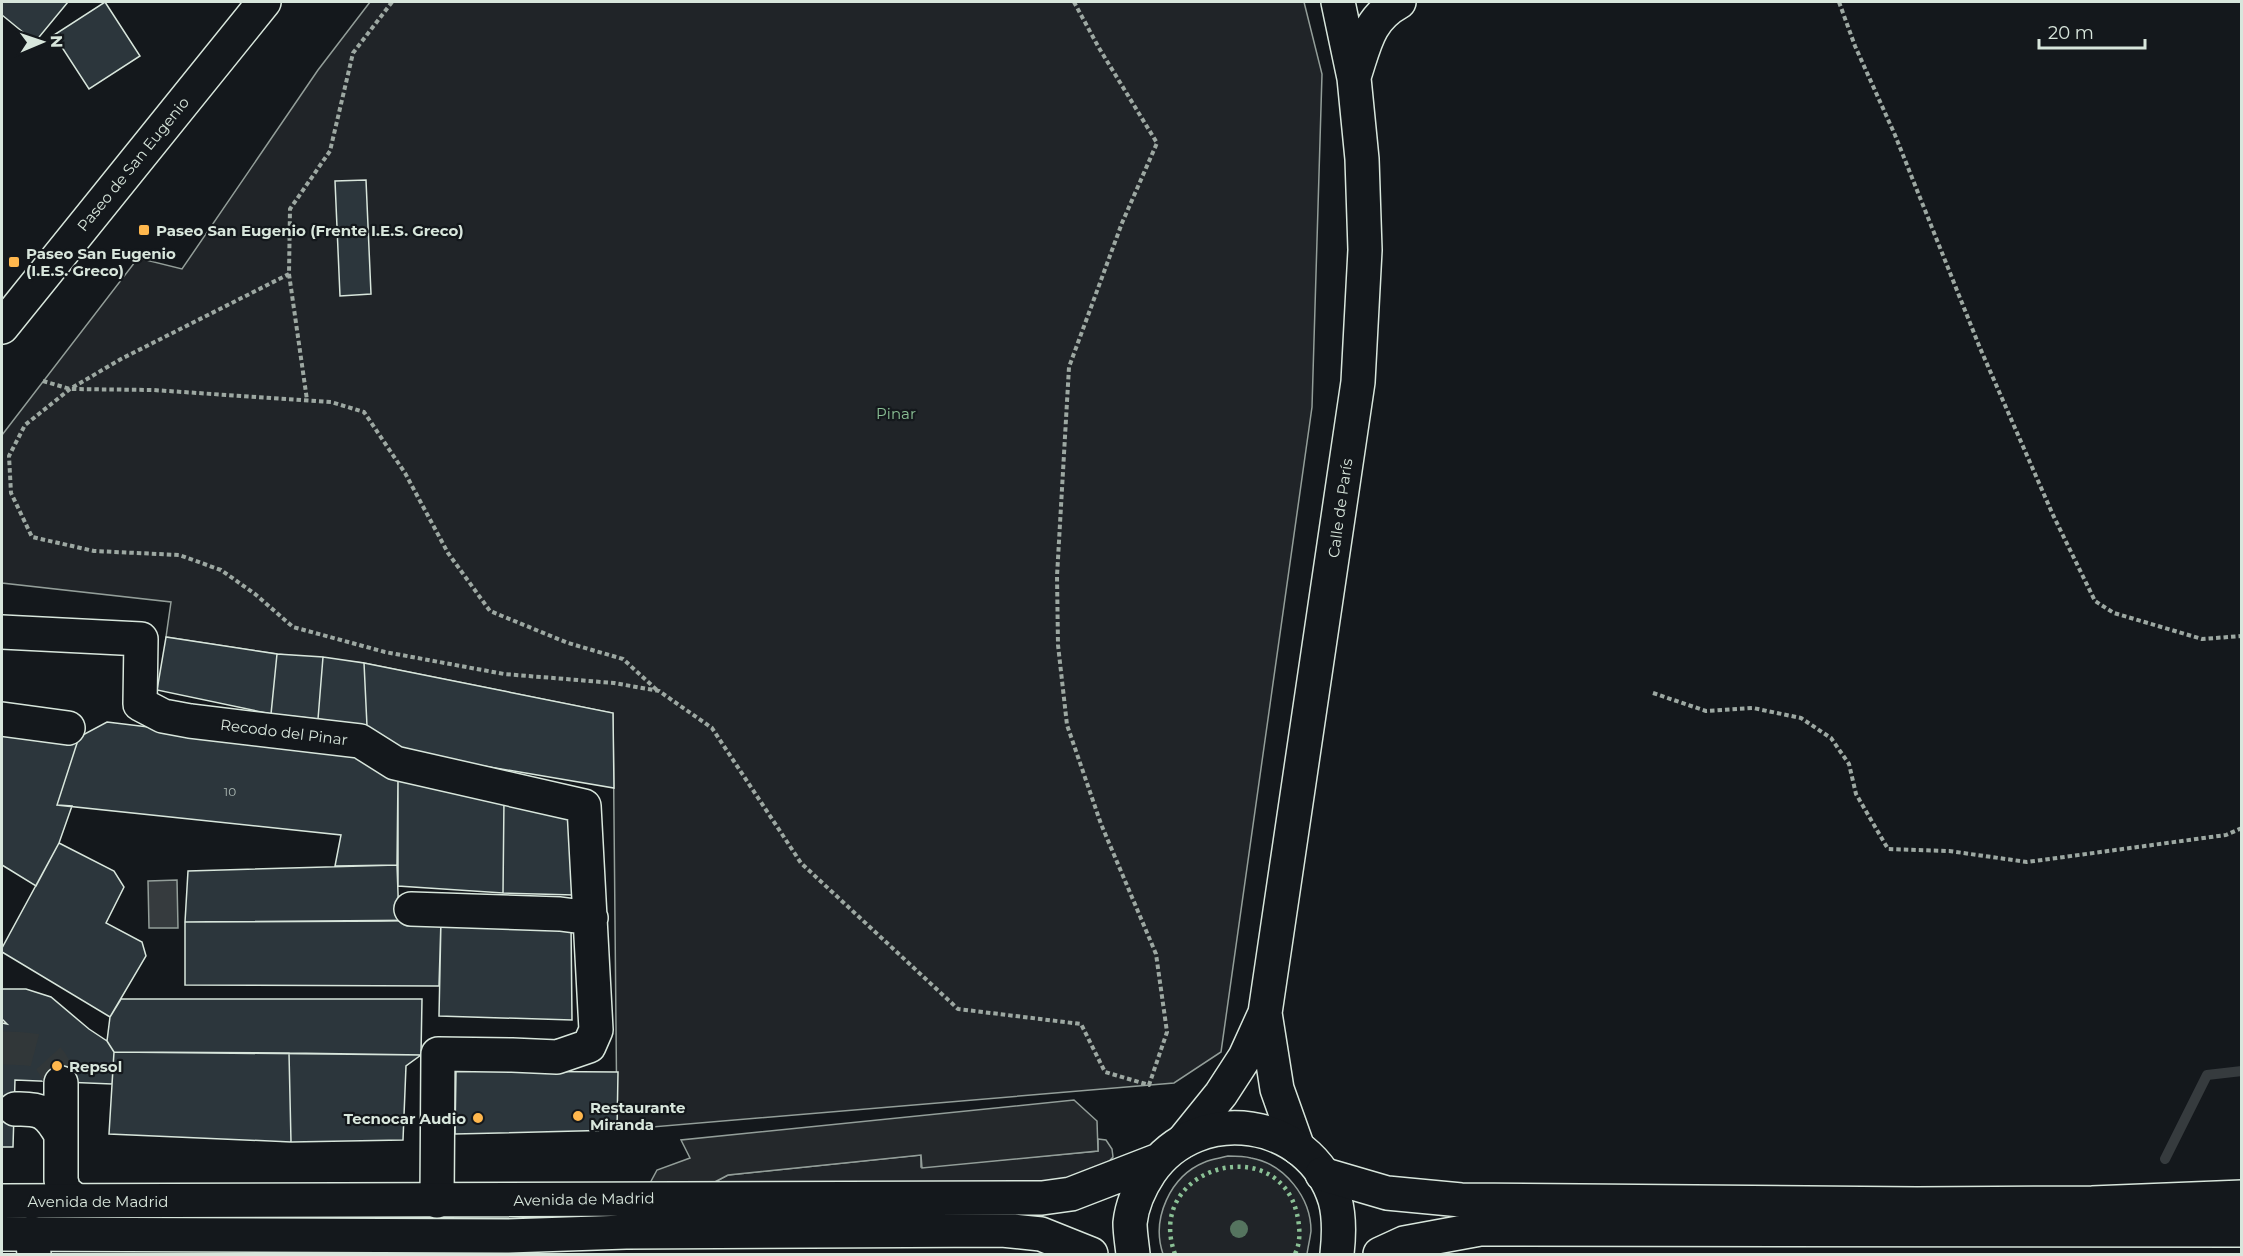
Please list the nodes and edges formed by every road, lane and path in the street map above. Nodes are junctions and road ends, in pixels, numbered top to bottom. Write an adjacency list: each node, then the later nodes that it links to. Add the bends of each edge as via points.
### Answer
1 (264, 2): 9 (main road, Paseo de San Eugenio)
2 (392, 2): 8 (path, via 353,53 330,151 290,209)
3 (1074, 2): 15 (path, via 1157,143 1122,223 1069,367 1057,576 1058,645 1066,725 1101,824 1156,954 1167,1032 1149,1085 1105,1072 1081,1024 958,1009 801,863 712,728)
4 (1338, 2): 7 (main road, Calle de París)
5 (1400, 2): 7 (main road, via 1377,18)
6 (1839, 2): 14 (path, via 1980,348 2095,601 2114,613 2202,639)
7 (1354, 78): 22 (main road, Calle de París, via 1365,250 1358,382)
8 (289, 274): 11 (path); 12 (path)
9 (2, 327)
10 (43, 381): 11 (path)
11 (70, 389): 12 (path); 15 (path, via 25,426 9,456 11,494 32,537 94,551 179,555 221,570 294,627 386,652 504,674 614,683)
12 (307, 400): 15 (path, via 332,402 364,412 405,473 448,553 490,611 568,644 623,659)
13 (2, 632): 21 (main road, Recodo del Pinar, via 141,639 140,704 163,716 360,741 395,763 584,806)
14 (2241, 636)
15 (658, 692)
16 (1653, 693): 19 (path, via 1706,711 1753,708 1801,718 1831,738 1849,764 1856,794 1888,849 1949,851 2027,862 2226,835)
17 (2, 719): 18 (main road)
18 (68, 728)
19 (2241, 828)
20 (411, 909): 21 (main road)
21 (591, 918): 31 (main road, Recodo del Pinar, via 596,1030 589,1046 557,1058 438,1054)
22 (1265, 1013): 26 (main road, Calle de París, via 1277,1089); 27 (main road, Calle de París, via 1245,1057 1221,1094)
23 (61, 1083): 25 (main road)
24 (15, 1109): 25 (main road, via 33,1108 50,1116)
25 (61, 1135): 30 (main road, via 61,1180 64,1191)
26 (1298, 1148): 27 (main road, Avenida de Madrid, via 1277,1136 1238,1128 1206,1131); 28 (main road, Avenida de Madrid)
27 (1171, 1150): 31 (main road, Avenida de Madrid, via 1071,1194 1042,1198); 37 (main road, via 1139,1188 1130,1222)
28 (1322, 1174): 29 (main road, via 1387,1193 1461,1200 1929,1204); 38 (main road, Avenida de Madrid, via 1335,1200 1340,1228)
29 (2241, 1197)
30 (75, 1200): 31 (main road, Avenida de Madrid); 32 (main road, Avenida de Madrid)
31 (437, 1201)
32 (2, 1202)
33 (2241, 1230): 39 (main road, via 1480,1229 1404,1243)
34 (22, 1241): 35 (main road)
35 (508, 1245): 36 (main road, via 626,1232 1002,1230 1041,1234)
36 (1091, 1254)
37 (1133, 1254)
38 (1337, 1254)
39 (1380, 1254)

